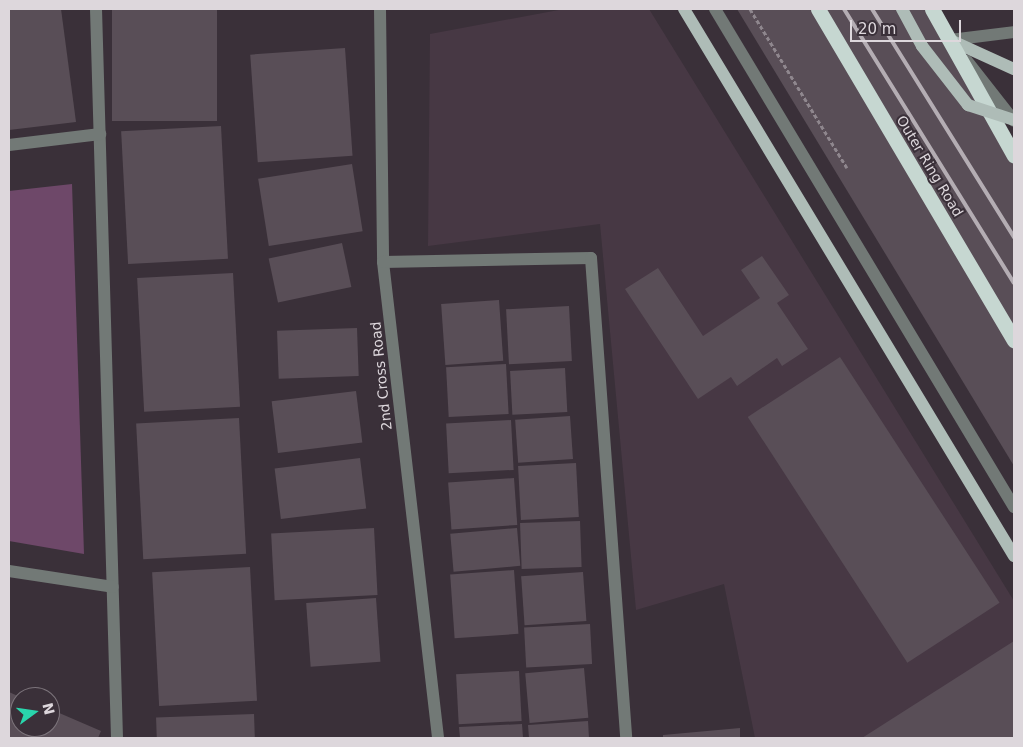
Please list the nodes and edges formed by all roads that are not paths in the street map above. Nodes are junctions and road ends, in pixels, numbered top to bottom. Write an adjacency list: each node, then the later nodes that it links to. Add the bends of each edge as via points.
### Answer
1 (96, 9): 12 (street)
2 (380, 9): 15 (street, 2nd Cross Road)
3 (684, 9): 18 (main road)
4 (715, 9): 17 (street)
5 (818, 9): 16 (highway, Outer Ring Road)
6 (902, 9): 11 (main road, bridge, via 922,46 968,105)
7 (932, 9): 9 (highway)
8 (1014, 32): 9 (street)
9 (950, 40): 10 (main road); 11 (street); 14 (highway)
10 (1014, 69)
11 (1014, 120)
12 (100, 134): 13 (street); 20 (street)
13 (9, 145)
14 (1014, 156)
15 (383, 262): 22 (street, 2nd Cross Road); 23 (street, via 591,258)
16 (1014, 340)
17 (1014, 507)
18 (1014, 556)
19 (9, 571): 20 (street)
20 (113, 587): 21 (street)
21 (117, 738)
22 (438, 738)
23 (626, 738)

